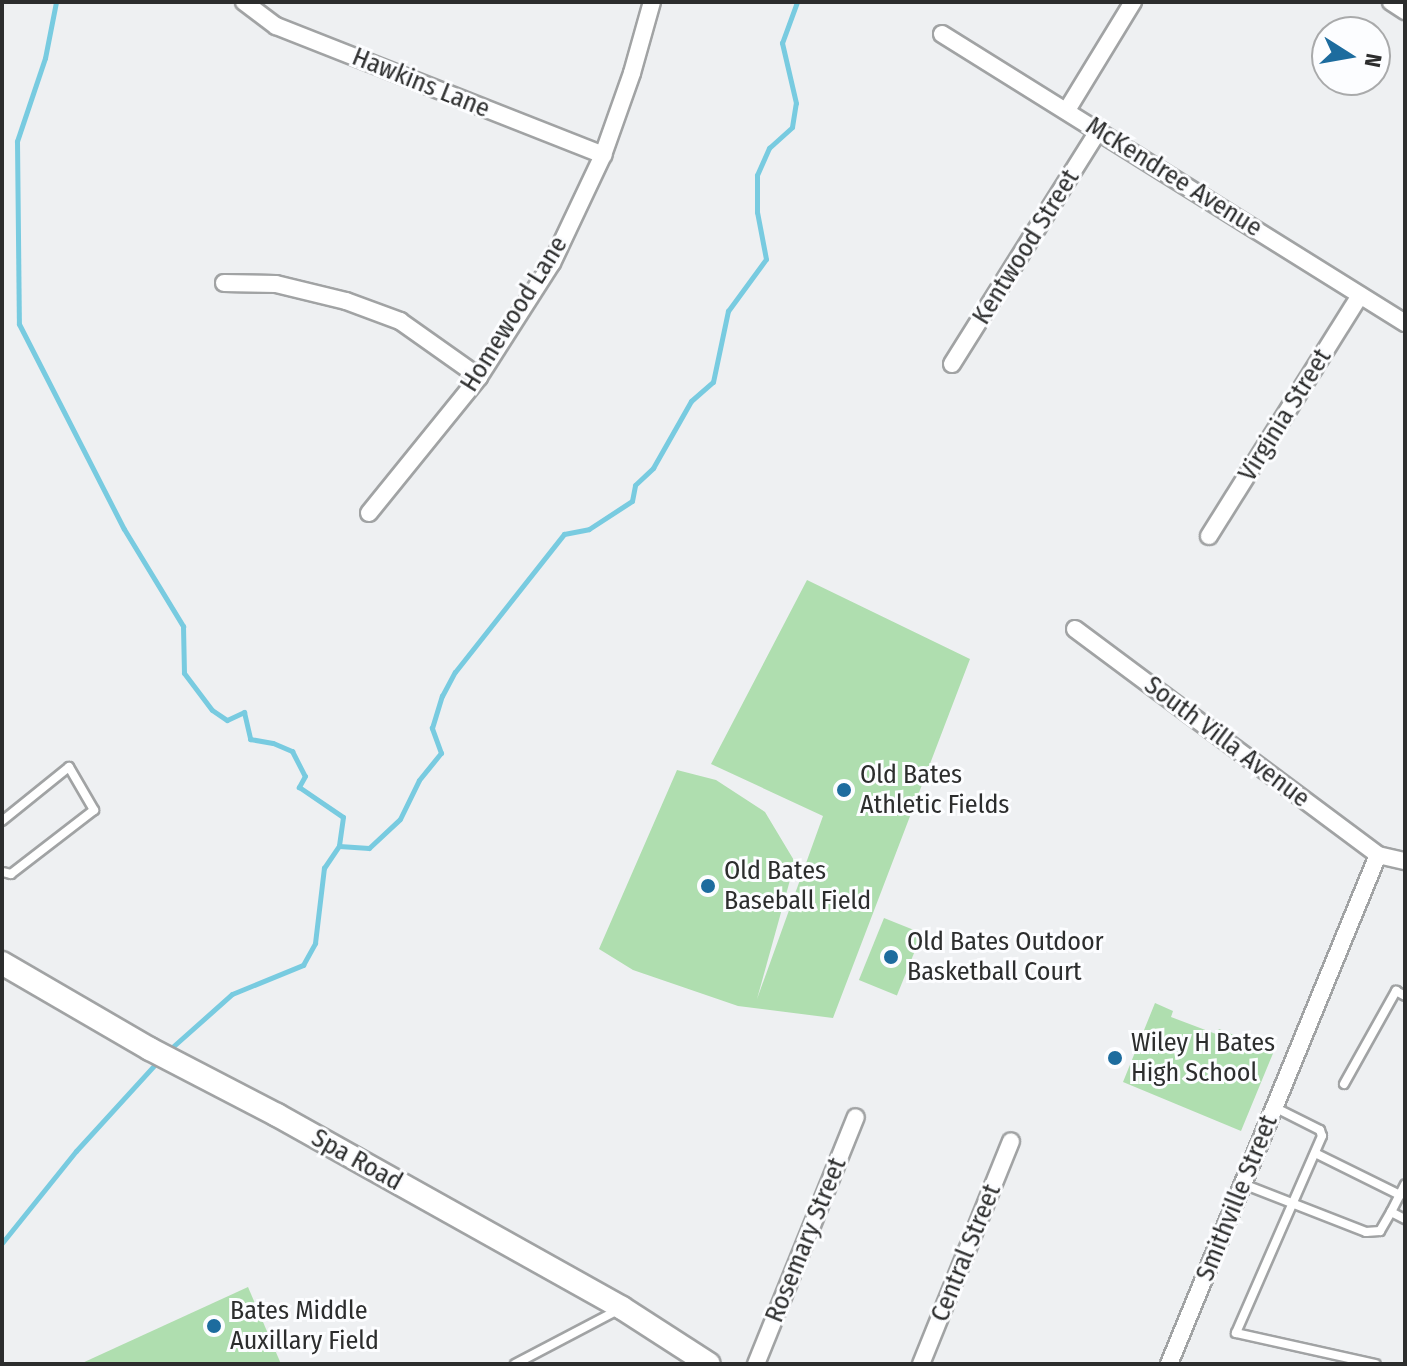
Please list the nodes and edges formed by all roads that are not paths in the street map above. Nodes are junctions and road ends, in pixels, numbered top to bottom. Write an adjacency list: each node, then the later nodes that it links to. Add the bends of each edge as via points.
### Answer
1 (244, 2): 9 (street, Hawkins Lane, via 276,26)
2 (652, 2): 9 (street, Homewood Lane)
3 (1133, 2): 7 (street)
4 (1391, 2): 5 (street)
5 (1405, 11)
6 (942, 34): 7 (street, McKendree Avenue)
7 (1067, 110): 8 (street, McKendree Avenue)
8 (1099, 130): 11 (street, McKendree Avenue); 13 (street, Kentwood Street)
9 (603, 155): 14 (street, Homewood Lane, via 552,263)
10 (224, 283): 14 (street, via 276,284 346,301 400,321)
11 (1360, 295): 12 (street, McKendree Avenue); 16 (street, Virginia Street)
12 (1405, 323)
13 (952, 364)
14 (479, 377): 15 (street, Homewood Lane)
15 (369, 513)
16 (1209, 536)
17 (1075, 629): 19 (street, South Villa Avenue)
18 (2, 821): 21 (lane, via 69,767 94,810 11,874)
19 (1378, 855): 20 (street); 25 (street, Smithville Street)
20 (1405, 861)
21 (2, 872)
22 (2, 963): 35 (main road, Spa Road)
23 (1405, 996): 24 (lane, via 1396,991)
24 (1344, 1084)
25 (1274, 1107): 28 (lane, via 1320,1130); 29 (street, Smithville Street)
26 (856, 1117): 38 (street, Rosemary Street)
27 (1011, 1141): 39 (street, Central Street)
28 (1315, 1153): 31 (lane); 32 (lane)
29 (1243, 1184): 32 (lane); 40 (street, Smithville Street)
30 (1405, 1184): 31 (lane)
31 (1400, 1195): 33 (lane)
32 (1293, 1203): 33 (lane, via 1366,1232 1380,1231); 41 (lane, via 1236,1333)
33 (1391, 1212): 34 (lane)
34 (1405, 1219)
35 (622, 1308): 36 (lane); 37 (main road, Spa Road)
36 (515, 1364)
37 (709, 1364)
38 (756, 1364)
39 (921, 1364)
40 (1169, 1364)
41 (1376, 1364)

